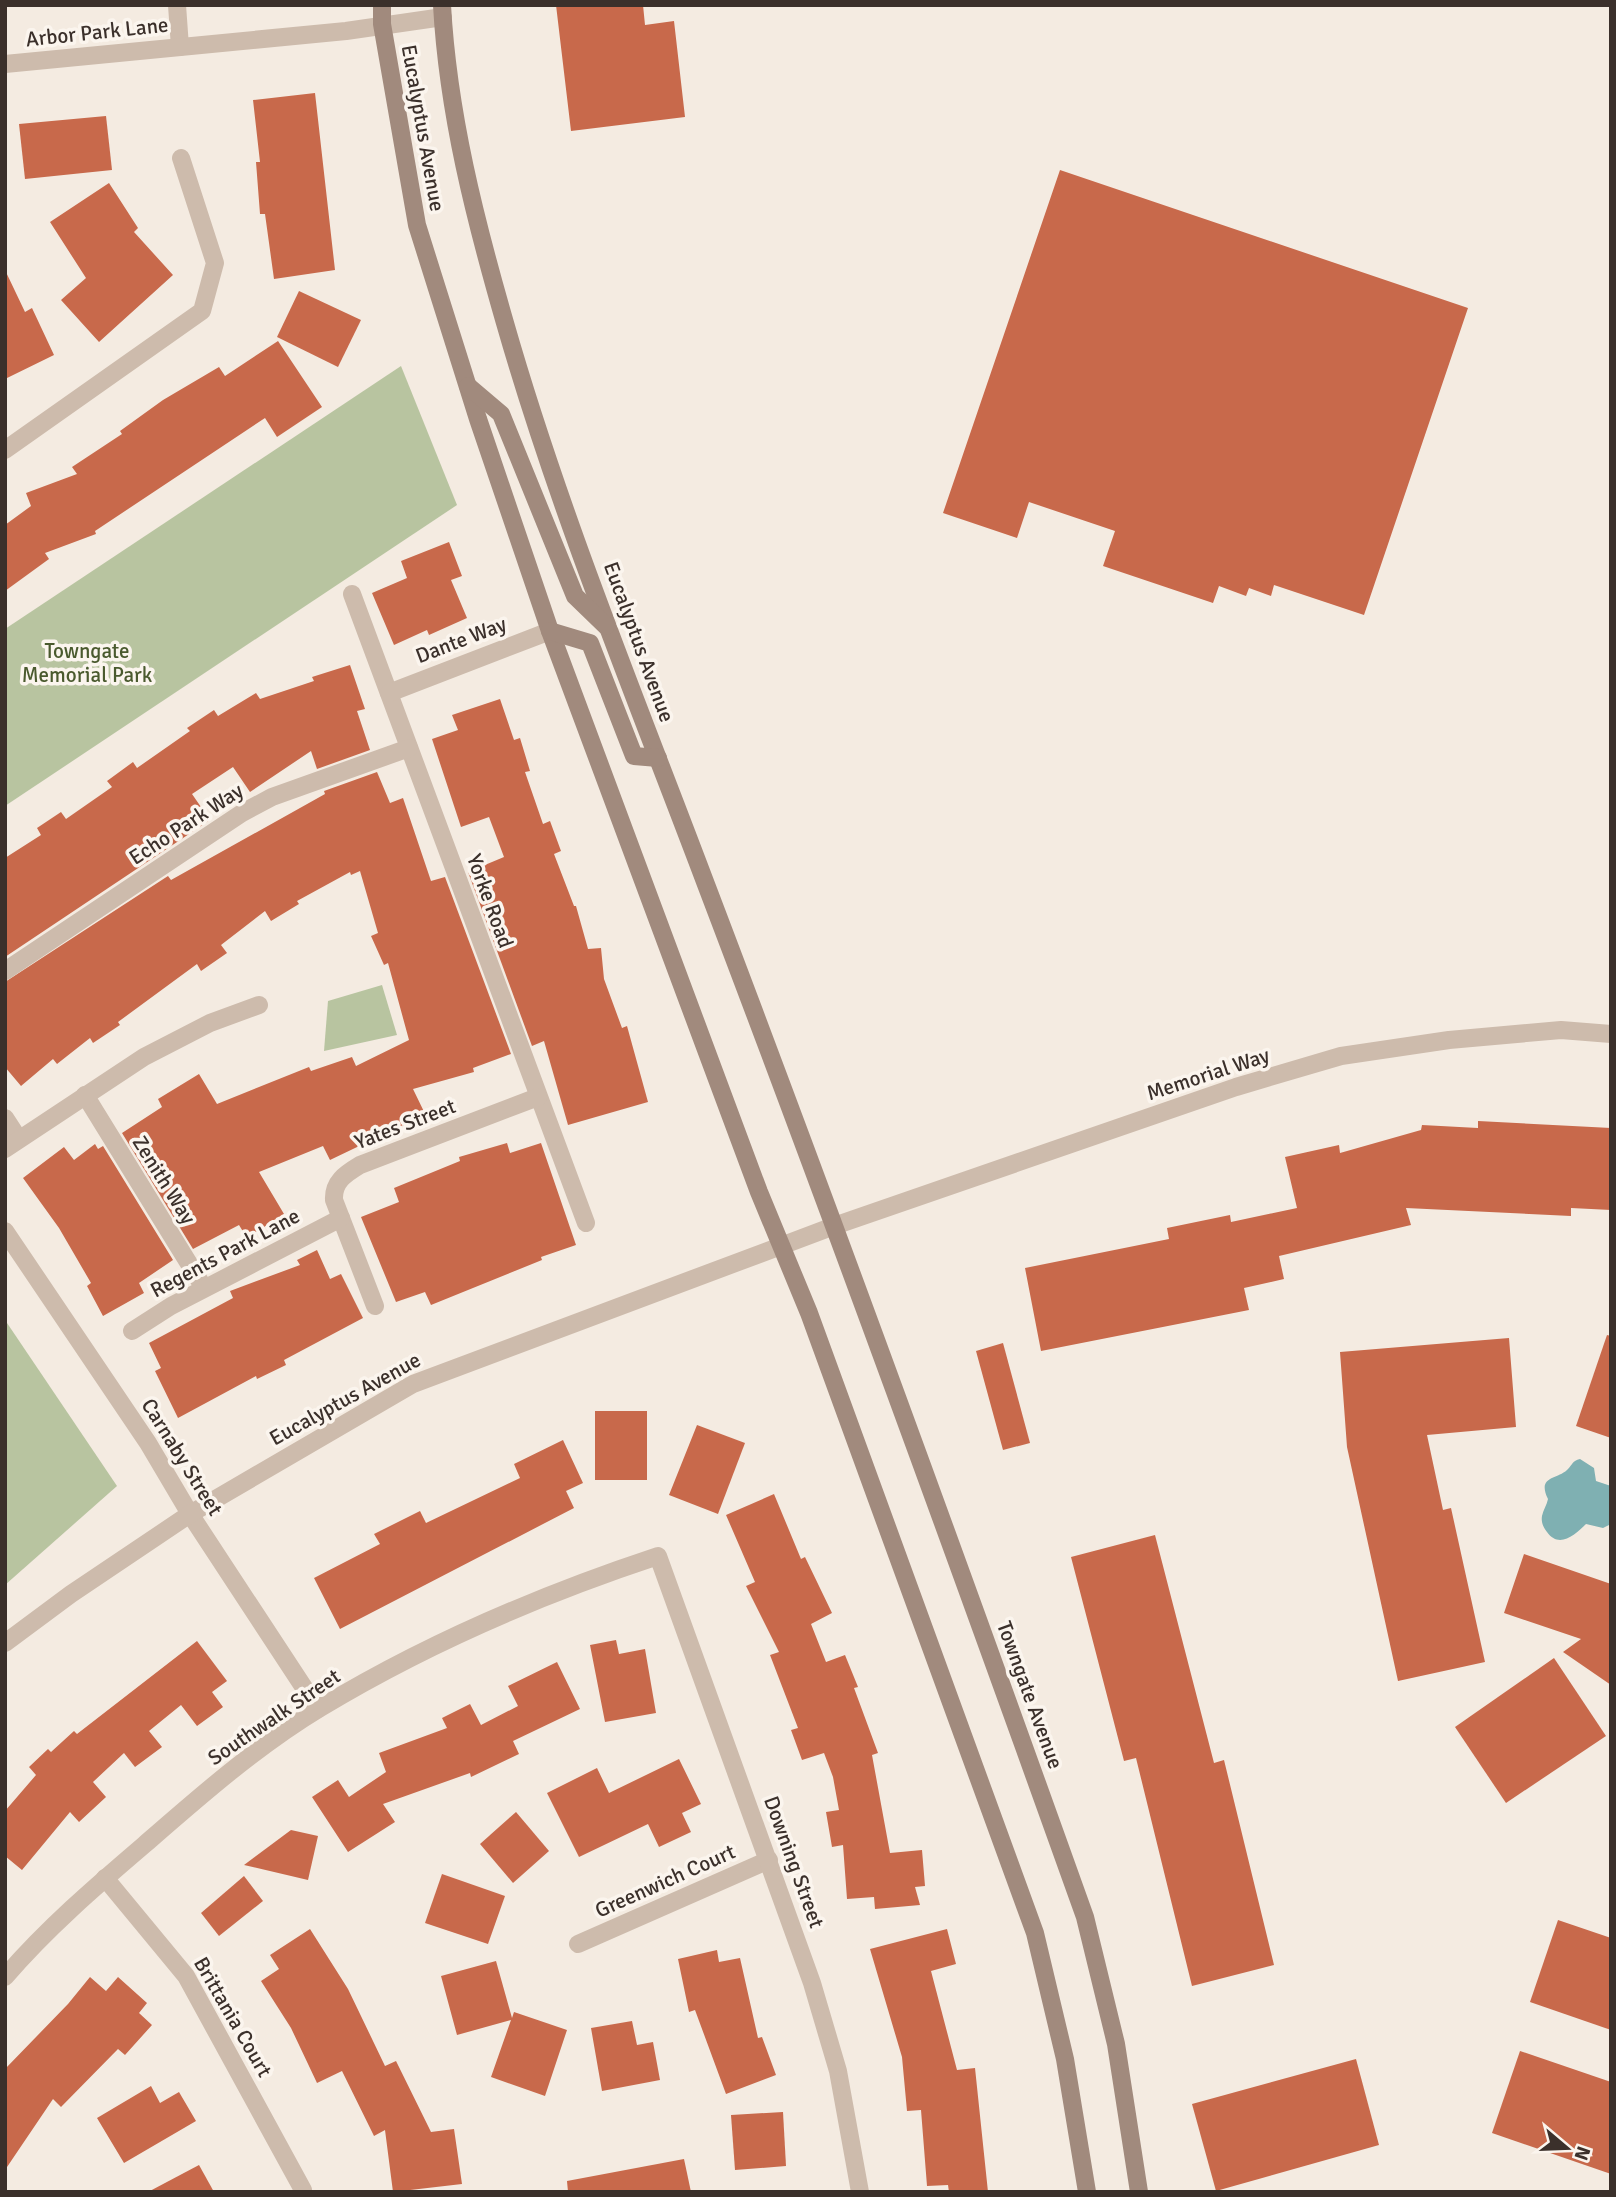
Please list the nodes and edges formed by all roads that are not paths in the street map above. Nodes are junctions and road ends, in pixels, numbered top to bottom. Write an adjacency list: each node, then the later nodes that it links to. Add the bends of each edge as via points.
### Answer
1 (177, 5): 5 (street)
2 (382, 5): 4 (main road, Eucalyptus Avenue)
3 (442, 11): 4 (street, Arbor Park Lane); 11 (main road, Eucalyptus Avenue, via 473,213 528,405)
4 (382, 24): 5 (street, Arbor Park Lane); 8 (main road, Eucalyptus Avenue, via 417,225)
5 (180, 47): 6 (street, Arbor Park Lane)
6 (5, 64)
7 (181, 158): 9 (street, via 215,263 202,311)
8 (468, 386): 11 (main road, via 500,414 575,596); 12 (main road, Eucalyptus Avenue)
9 (5, 450)
10 (352, 594): 13 (street, Yorke Road)
11 (609, 629): 15 (main road, Eucalyptus Avenue)
12 (550, 631): 13 (street, Dante Way); 15 (main road, via 590,643 634,756); 27 (main road, Eucalyptus Avenue)
13 (389, 693): 14 (street, Yorke Road)
14 (409, 748): 16 (street, Echo Park Way, via 272,797 242,813); 20 (street, Yorke Road)
15 (659, 758): 25 (main road, Eucalyptus Avenue)
16 (5, 971)
17 (259, 1006): 19 (street, via 155,1051)
18 (1611, 1034): 25 (street, Memorial Way, via 1561,1030 1341,1056 1236,1087)
19 (85, 1095): 22 (street); 28 (street, Zenith Way)
20 (538, 1097): 23 (street, Yates Street, via 342,1175 333,1191); 24 (street, Yorke Road)
21 (5, 1118): 22 (street)
22 (12, 1143)
23 (341, 1218): 28 (street, Regents Park Lane); 29 (street, Yates Street)
24 (586, 1223)
25 (834, 1226): 27 (street, Eucalyptus Avenue); 42 (main road, Towngate Avenue, via 1085,1917 1116,2044)
26 (5, 1231): 31 (street, Carnaby Street, via 149,1443)
27 (781, 1247): 31 (street, Eucalyptus Avenue, via 413,1384); 41 (main road, via 1035,1933 1065,2059)
28 (204, 1288): 30 (street, Regents Park Lane)
29 (375, 1306)
30 (132, 1331)
31 (190, 1514): 33 (street, Eucalyptus Avenue); 34 (street, Carnaby Street)
32 (658, 1556): 34 (street, Southwalk Street, via 572,1584 443,1640); 35 (street, Downing Street)
33 (5, 1643)
34 (318, 1709): 36 (street, Southwalk Street, via 207,1791)
35 (769, 1860): 37 (street, Greenwich Court); 40 (street, Downing Street, via 838,2071)
36 (105, 1878): 38 (street, Southwalk Street); 39 (street, Brittania Court, via 186,1976)
37 (578, 1944)
38 (5, 1977)
39 (303, 2190)
40 (860, 2192)
41 (1087, 2192)
42 (1139, 2192)

